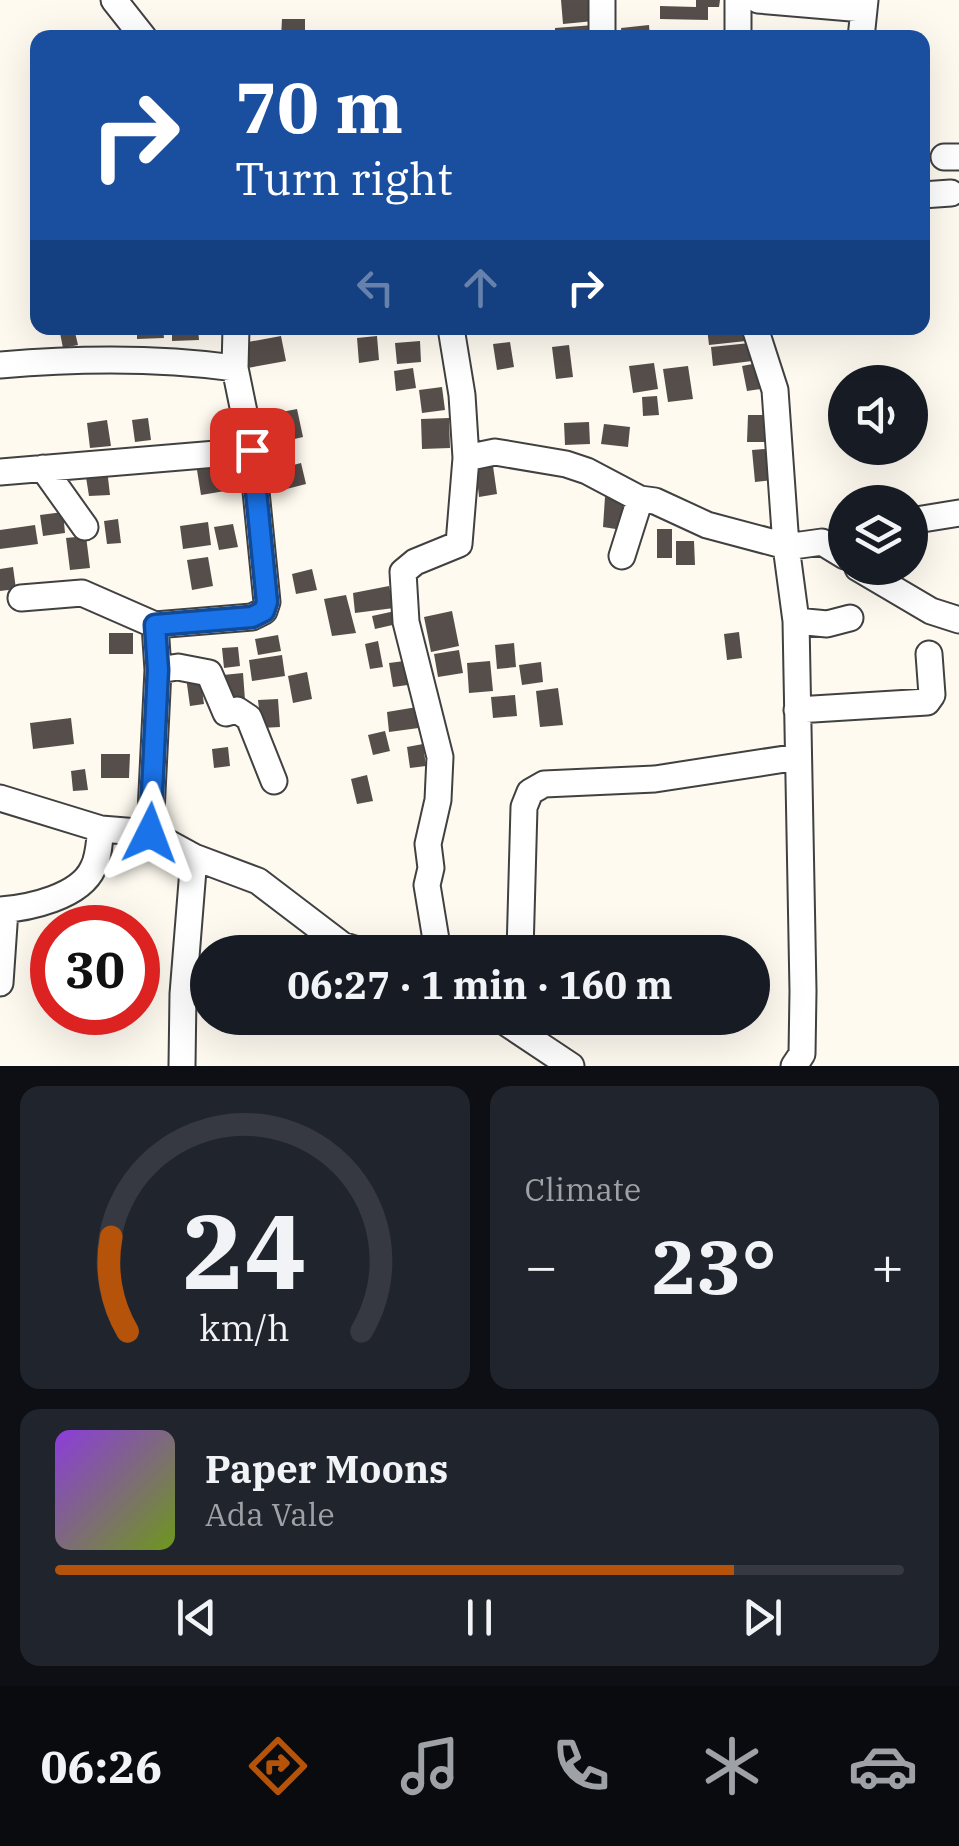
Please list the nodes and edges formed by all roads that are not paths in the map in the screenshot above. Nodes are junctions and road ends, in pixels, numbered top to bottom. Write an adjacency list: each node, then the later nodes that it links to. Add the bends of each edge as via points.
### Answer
1 (114, 0): 6 (street)
2 (602, 0): 7 (street)
3 (738, 0): 8 (street)
4 (758, 0): 5 (street)
5 (864, 4): 9 (street)
6 (138, 30)
7 (602, 30)
8 (738, 30)
9 (862, 30)
10 (951, 193): 11 (street)
11 (930, 195)
12 (236, 335): 16 (street)
13 (453, 335): 18 (street)
14 (757, 335): 26 (street, via 775,390)
15 (0, 365): 16 (street, via 173,359)
16 (235, 368): 17 (street)
17 (252, 450): 19 (street); 34 (street, via 264,611)
18 (466, 458): 21 (street, via 496,452 566,464); 46 (street, via 460,544 403,572 406,622 440,757 428,844)
19 (44, 468): 20 (street); 24 (street)
20 (0, 472)
21 (640, 499): 26 (street, via 707,525); 28 (street)
22 (959, 514): 23 (street)
23 (928, 518)
24 (85, 527)
25 (828, 534): 26 (street)
26 (786, 543): 27 (street); 33 (street)
27 (828, 546)
28 (622, 556)
29 (887, 585): 32 (street)
30 (21, 598): 34 (street, via 82,594)
31 (850, 618): 33 (street)
32 (959, 620)
33 (796, 621): 37 (street)
34 (155, 625): 36 (street)
35 (929, 654): 37 (street, via 927,702)
36 (158, 670): 39 (street, via 210,673 226,712 248,718); 42 (street)
37 (797, 710): 38 (street)
38 (798, 756): 47 (street, via 655,779 544,784 530,792); 50 (street)
39 (274, 781)
40 (0, 798): 41 (street)
41 (102, 829): 42 (street); 44 (street, via 85,881 65,894)
42 (150, 833): 43 (street)
43 (194, 857): 45 (street, via 258,881); 51 (street)
44 (3, 910): 48 (street)
45 (329, 935)
46 (435, 935)
47 (520, 935)
48 (0, 983)
49 (527, 1035): 52 (street)
50 (802, 1062)
51 (182, 1066)
52 (571, 1066)

